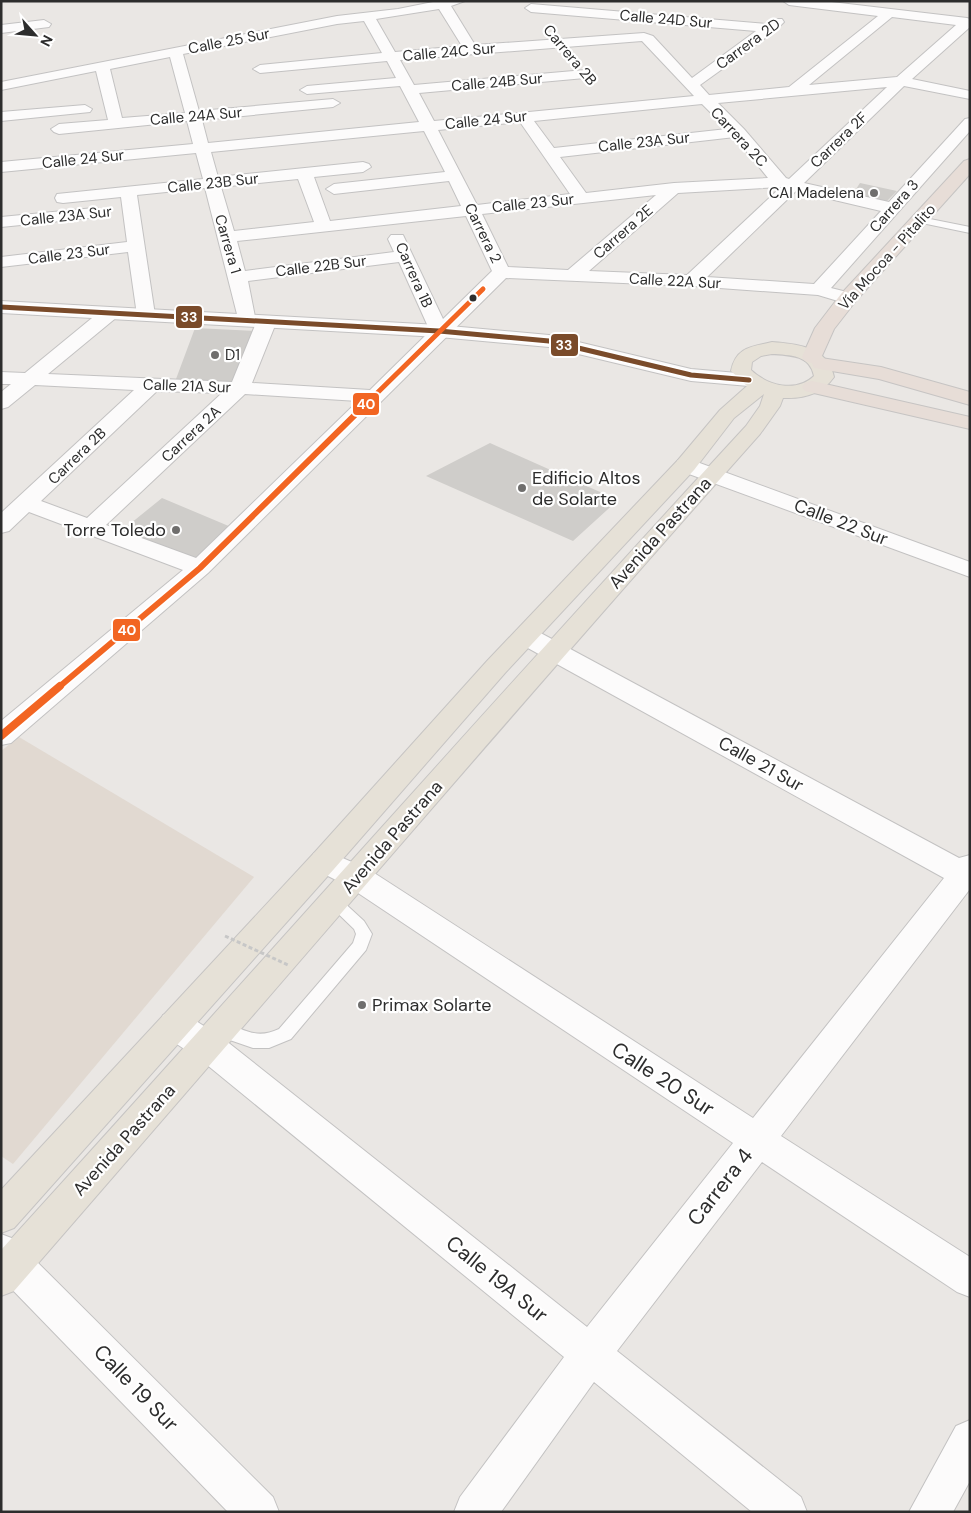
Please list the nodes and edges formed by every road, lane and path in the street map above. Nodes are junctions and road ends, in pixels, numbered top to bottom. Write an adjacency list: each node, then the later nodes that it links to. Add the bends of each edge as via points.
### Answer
1 (458, 1): 4 (street, Calle 25 Sur)
2 (789, 1): 3 (street)
3 (805, 2): 6 (street); 10 (street, Carrera 2D)
4 (443, 4): 7 (street, Calle 25 Sur); 15 (street)
5 (528, 5): 10 (street, Calle 24D Sur, via 660,14); 14 (street, Carrera 2B)
6 (891, 12): 8 (street); 26 (street)
7 (368, 17): 12 (street, Calle 25 Sur); 17 (street, Carrera 2)
8 (968, 23): 21 (street, Carrera 2F)
9 (44, 24): 11 (street)
10 (770, 28): 22 (street, Carrera 2D)
11 (1, 29)
12 (248, 37): 16 (street, Calle 25 Sur); 19 (street)
13 (637, 37): 14 (street, Calle 24C Sur); 22 (street, Carrera 2C, via 648,39)
14 (561, 44): 15 (street, Calle 24C Sur); 20 (street, Carrera 2B)
15 (471, 49): 17 (street, Calle 24C Sur)
16 (175, 51): 18 (street, Calle 25 Sur); 36 (street, Carrera 1)
17 (392, 57): 19 (street, Calle 24C Sur); 24 (street, Carrera 2)
18 (102, 66): 23 (street, Calle 25 Sur); 31 (street)
19 (260, 68): 32 (street)
20 (585, 74): 24 (street, Calle 24B Sur); 33 (street, Carrera 2B)
21 (901, 81): 26 (street, Calle 24 Sur); 28 (street, Calle 24 Sur); 53 (street, Carrera 2F)
22 (691, 85): 29 (street, Carrera 2C)
23 (1, 86)
24 (407, 86): 25 (street, Calle 24B Sur); 40 (street, Carrera 2)
25 (327, 88): 27 (street, Calle 24B Sur); 30 (street)
26 (793, 91): 29 (street, Calle 24 Sur)
27 (289, 92)
28 (970, 95)
29 (705, 100): 33 (street, Calle 24 Sur); 42 (street, Carrera 2C)
30 (334, 103): 32 (street, Calle 24A Sur); 43 (street)
31 (112, 106): 34 (street); 39 (street)
32 (276, 108): 36 (street, Calle 24A Sur)
33 (614, 108): 37 (street, Calle 24 Sur)
34 (58, 111): 35 (street); 41 (street)
35 (1, 116)
36 (193, 116): 39 (street, Calle 24A Sur); 44 (street, Carrera 1)
37 (524, 117): 40 (street, Calle 24 Sur); 45 (street)
38 (970, 122): 60 (street, Carrera 3)
39 (116, 123): 41 (street, Calle 24A Sur)
40 (428, 126): 43 (street, Calle 24 Sur); 51 (street, Carrera 2)
41 (59, 129): 46 (street)
42 (739, 132): 45 (street, Calle 23A Sur); 53 (street, Carrera 2C)
43 (348, 134): 44 (street, Calle 24 Sur); 49 (street)
44 (200, 148): 46 (street, Calle 24 Sur); 52 (street, Carrera 1)
45 (549, 152): 58 (street)
46 (61, 161): 48 (street, Calle 24 Sur); 57 (street)
47 (970, 164): 64 (highway, Vía Mocoa - Pitalito)
48 (1, 167)
49 (363, 168): 50 (street, Calle 23B Sur); 54 (street)
50 (304, 174): 52 (street, Calle 23B Sur); 56 (street)
51 (454, 176): 54 (street); 61 (street, Carrera 2)
52 (211, 184): 59 (street, Calle 23B Sur); 68 (street, Carrera 1)
53 (787, 184): 55 (street, Calle 23 Sur); 60 (street); 75 (street, Carrera 2F)
54 (371, 185): 56 (street)
55 (674, 188): 58 (street, Calle 23 Sur); 73 (street, Carrera 2E)
56 (310, 191): 66 (street)
57 (63, 198): 59 (street, Calle 23B Sur); 62 (street)
58 (580, 198): 61 (street, Calle 23 Sur)
59 (130, 200): 62 (street, Calle 23A Sur); 69 (street)
60 (892, 208): 76 (street, Carrera 3)
61 (472, 210): 63 (street, Calle 23 Sur); 72 (street, Carrera 2)
62 (64, 216): 65 (street, Calle 23A Sur)
63 (388, 219): 66 (street, Calle 23 Sur); 70 (street, Carrera 1B)
64 (920, 220): 67 (lane); 77 (highway, Vía Mocoa - Pitalito)
65 (1, 222)
66 (324, 226): 68 (street, Calle 23 Sur)
67 (970, 230)
68 (227, 237): 74 (street, Carrera 1)
69 (137, 246): 71 (street, Calle 23 Sur); 80 (street)
70 (405, 256): 74 (street, Calle 22B Sur); 83 (street, Carrera 1B)
71 (1, 262)
72 (501, 272): 73 (street, Calle 22A Sur); 83 (street, Carrera 2)
73 (572, 276): 75 (street, Calle 22A Sur)
74 (238, 277): 81 (street, Carrera 1)
75 (692, 281): 76 (street, Calle 22A Sur)
76 (819, 290): 77 (street, Calle 22A Sur)
77 (848, 298): 82 (highway, Vía Mocoa - Pitalito)
78 (1, 307): 79 (street)
79 (110, 313): 80 (street); 87 (street)
80 (146, 315): 81 (street)
81 (257, 322): 83 (street); 91 (street, Carrera 2A)
82 (825, 328): 84 (highway); 85 (highway, Vía Mocoa - Pitalito)
83 (439, 331): 88 (street, via 549,341 691,376); 92 (street, Carrera 2)
84 (793, 350): 85 (main road); 88 (main road, via 772,348 754,352 742,360)
85 (817, 360): 90 (main road, via 824,377); 93 (highway, via 882,373)
86 (1, 378): 87 (street, Calle 21A Sur)
87 (31, 379): 89 (street, Calle 21A Sur); 94 (street)
88 (756, 382): 90 (main road, via 795,391); 96 (main road, Avenida Pastrana); 97 (main road, Avenida Pastrana, via 770,406)
89 (151, 385): 91 (street, Calle 21A Sur); 98 (street, Carrera 2B)
90 (812, 387): 95 (highway)
91 (240, 388): 92 (street, Calle 21A Sur); 100 (street, Carrera 2A)
92 (374, 396): 101 (street, Carrera 2)
93 (970, 398)
94 (1, 403)
95 (970, 423)
96 (686, 465): 97 (street, Calle 22 Sur); 103 (main road, Avenida Pastrana)
97 (713, 474): 102 (street, Calle 22 Sur); 104 (main road, Avenida Pastrana)
98 (27, 503): 99 (street, Carrera 2B); 100 (street)
99 (1, 526)
100 (90, 527): 101 (street)
101 (200, 568): 105 (street, Carrera 2)
102 (970, 570)
103 (526, 636): 104 (street, Calle 21 Sur); 106 (main road, Avenida Pastrana)
104 (553, 651): 107 (street, Calle 21 Sur); 108 (main road, Avenida Pastrana)
105 (1, 736)
106 (324, 861): 108 (street, Calle 20 Sur); 112 (main road, Avenida Pastrana)
107 (968, 873): 114 (street, Carrera 4)
108 (357, 878): 109 (main road, Avenida Pastrana); 114 (street, Calle 20 Sur)
109 (334, 902): 113 (main road, Avenida Pastrana); 113 (lane, via 359,924 364,934 360,946 285,1034 271,1042 258,1043)
110 (225, 936): 111 (path, bridge)
111 (288, 965)
112 (175, 1025): 113 (street, Calle 19A Sur); 115 (main road, Avenida Pastrana)
113 (215, 1037): 116 (main road, Avenida Pastrana); 118 (street, Calle 19A Sur)
114 (757, 1141): 117 (street, Calle 20 Sur); 118 (street, Carrera 4)
115 (1, 1216)
116 (5, 1265): 120 (street, Calle 19 Sur)
117 (970, 1280)
118 (591, 1354): 121 (street, Carrera 4); 122 (street, Calle 19A Sur)
119 (970, 1440): 123 (street)
120 (258, 1512)
121 (475, 1512)
122 (786, 1512)
123 (930, 1512)

